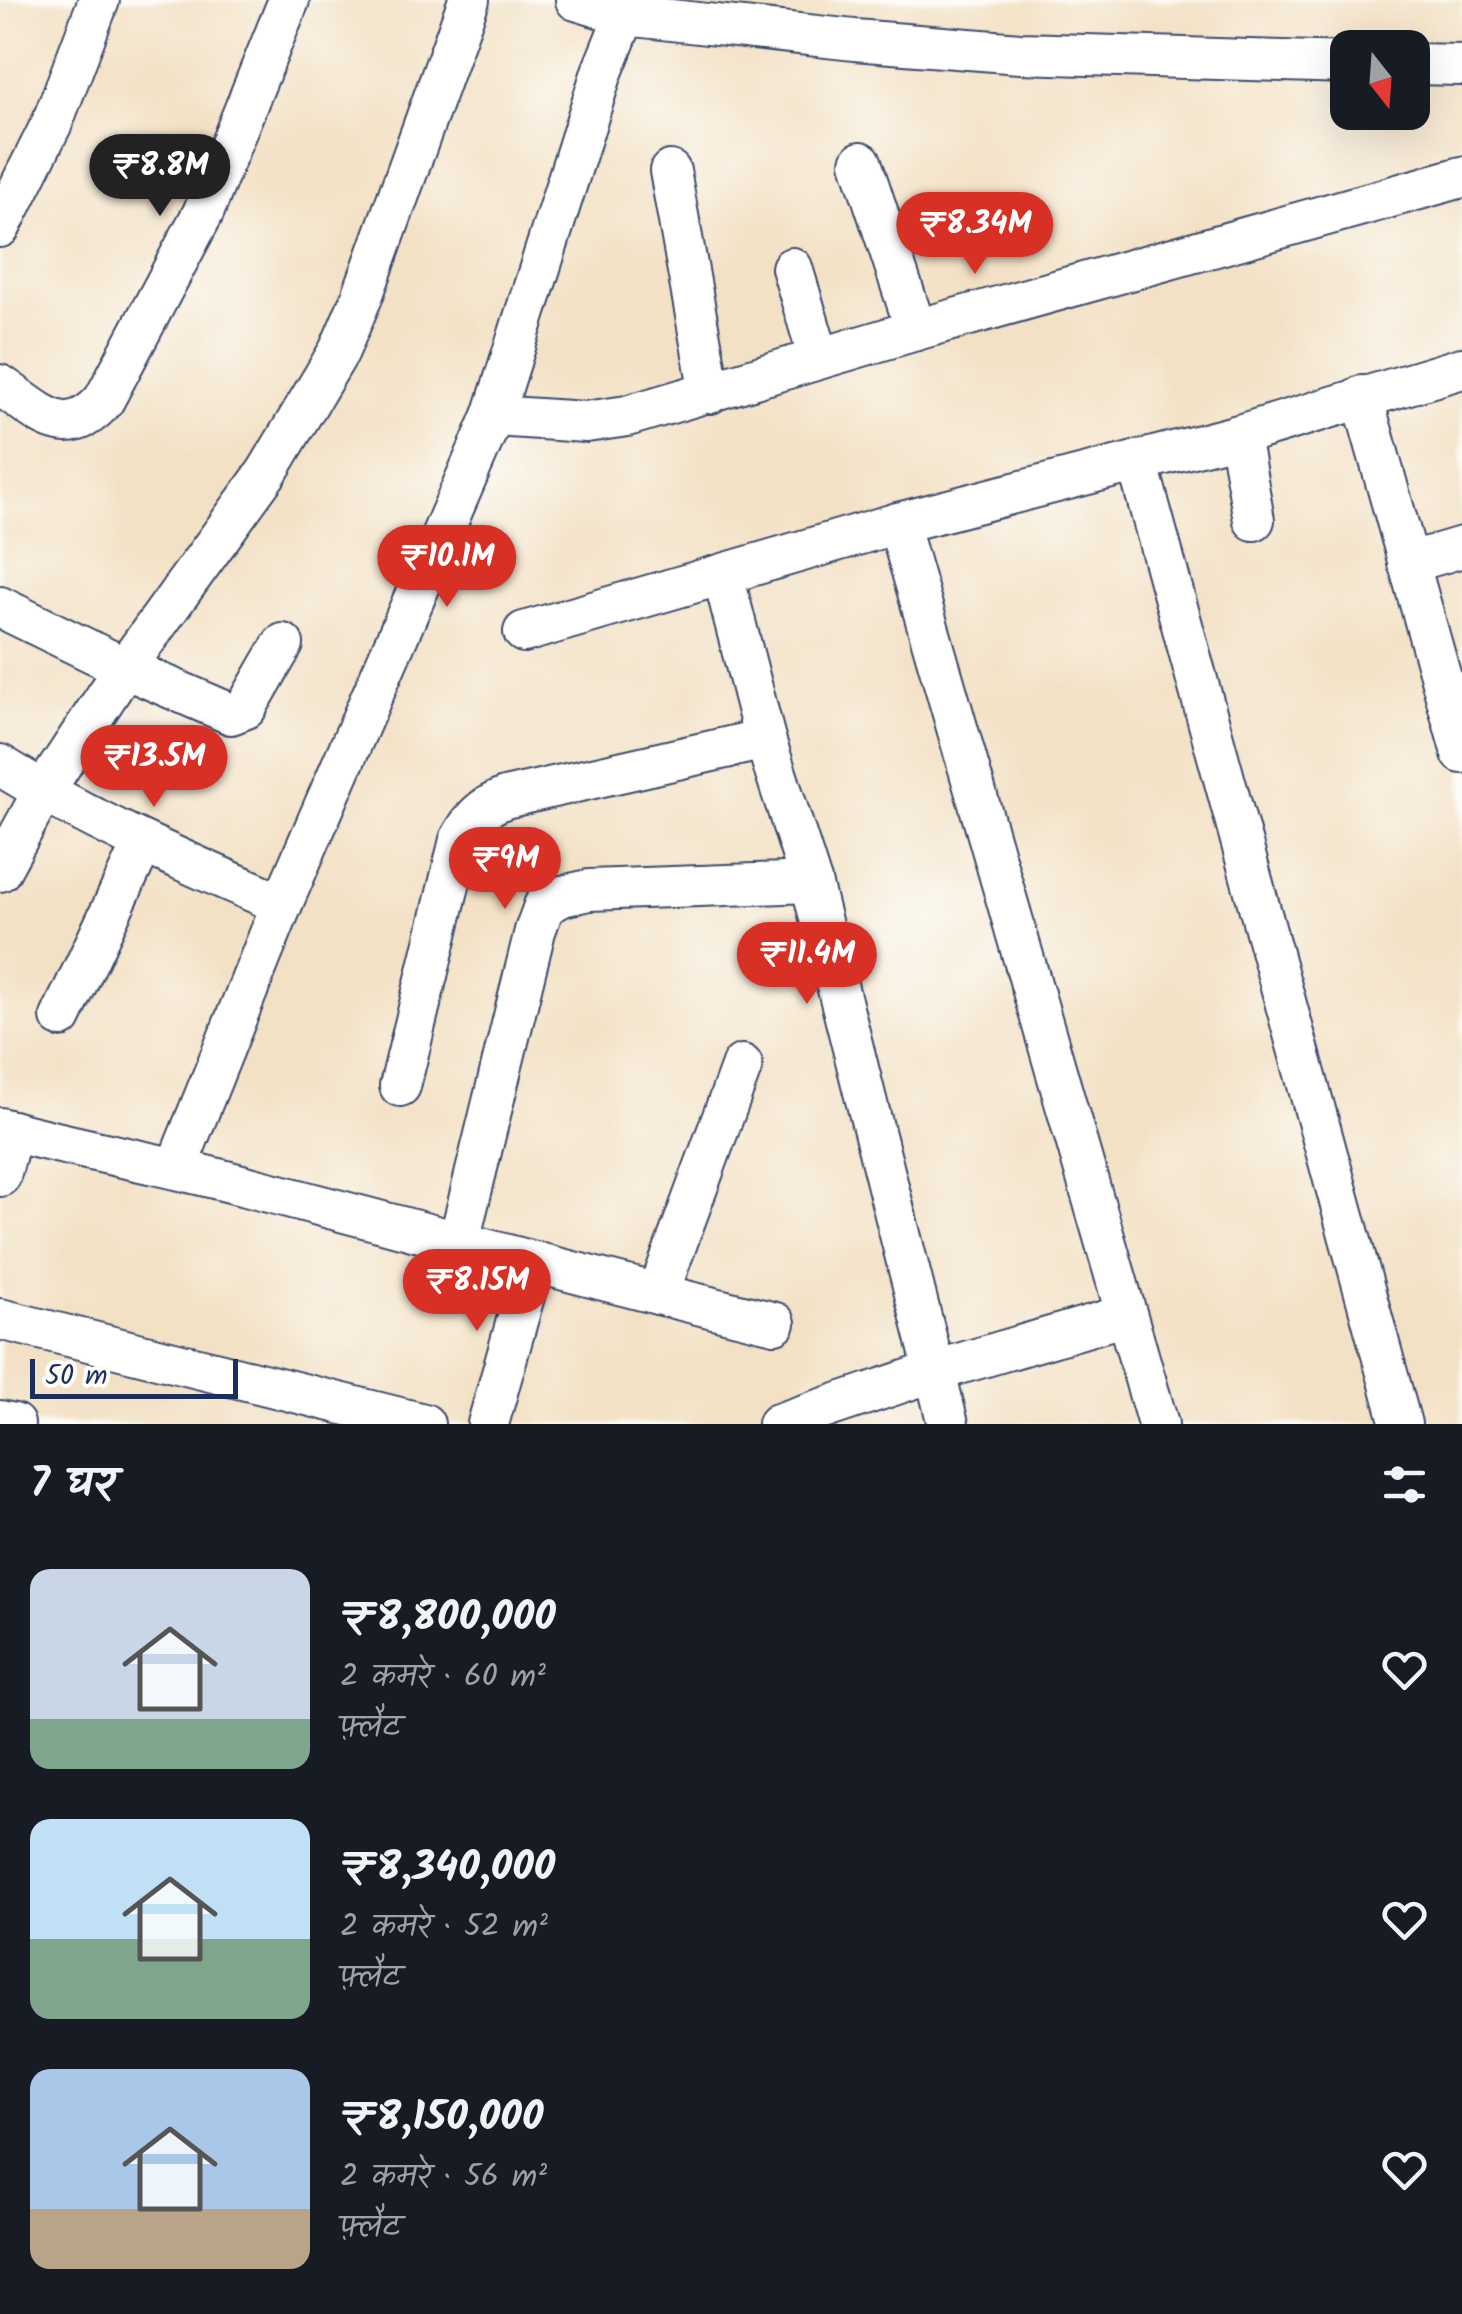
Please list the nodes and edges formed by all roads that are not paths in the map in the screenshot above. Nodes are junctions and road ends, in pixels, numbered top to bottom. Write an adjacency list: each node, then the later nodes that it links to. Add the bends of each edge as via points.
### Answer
1 (100, 0): 12 (street, via 52,123)
2 (289, 0): 17 (street, via 203,212 104,400 74,424 56,422)
3 (469, 0): 31 (street, via 339,350 267,472)
4 (576, 0): 5 (street)
5 (631, 7): 6 (street, via 854,40 1020,53); 20 (street, via 602,72)
6 (1330, 62)
7 (1430, 64): 8 (street)
8 (1462, 65)
9 (861, 162): 14 (street)
10 (670, 171): 18 (street)
11 (1462, 178): 14 (street)
12 (0, 227)
13 (792, 268): 15 (street)
14 (916, 330): 15 (street)
15 (819, 358): 18 (street)
16 (1462, 368): 19 (street)
17 (0, 385)
18 (710, 392): 20 (street, via 586,422)
19 (1362, 396): 21 (street); 26 (street)
20 (493, 416): 40 (street)
21 (1239, 435): 22 (street); 23 (street)
22 (1137, 461): 24 (street); 61 (street)
23 (1254, 520)
24 (898, 523): 27 (street); 50 (street)
25 (1462, 547): 26 (street)
26 (1408, 563): 32 (street)
27 (722, 575): 29 (street); 33 (street)
28 (0, 606): 31 (street)
29 (524, 632)
30 (282, 644): 31 (street, via 246,708 231,714)
31 (125, 668): 36 (street)
32 (1451, 688): 34 (street)
33 (766, 739): 39 (street); 43 (street, via 485,806 460,840)
34 (1462, 753)
35 (0, 765): 36 (street)
36 (43, 792): 37 (street); 38 (street)
37 (143, 843): 40 (street); 41 (street)
38 (0, 871)
39 (812, 882): 47 (street, via 589,890 544,906); 53 (street)
40 (282, 904): 45 (street)
41 (60, 1016)
42 (742, 1065): 49 (street)
43 (400, 1086)
44 (6, 1130): 45 (street); 46 (street)
45 (176, 1168): 47 (street)
46 (0, 1176)
47 (459, 1240): 48 (street)
48 (533, 1264): 49 (street); 57 (street)
49 (658, 1294): 52 (street)
50 (1126, 1314): 53 (street); 60 (street)
51 (0, 1319): 56 (street)
52 (775, 1322)
53 (934, 1371): 58 (street); 59 (street)
54 (0, 1420): 55 (street)
55 (14, 1424)
56 (424, 1424)
57 (488, 1424)
58 (778, 1424)
59 (948, 1424)
60 (1158, 1424)
61 (1401, 1424)

